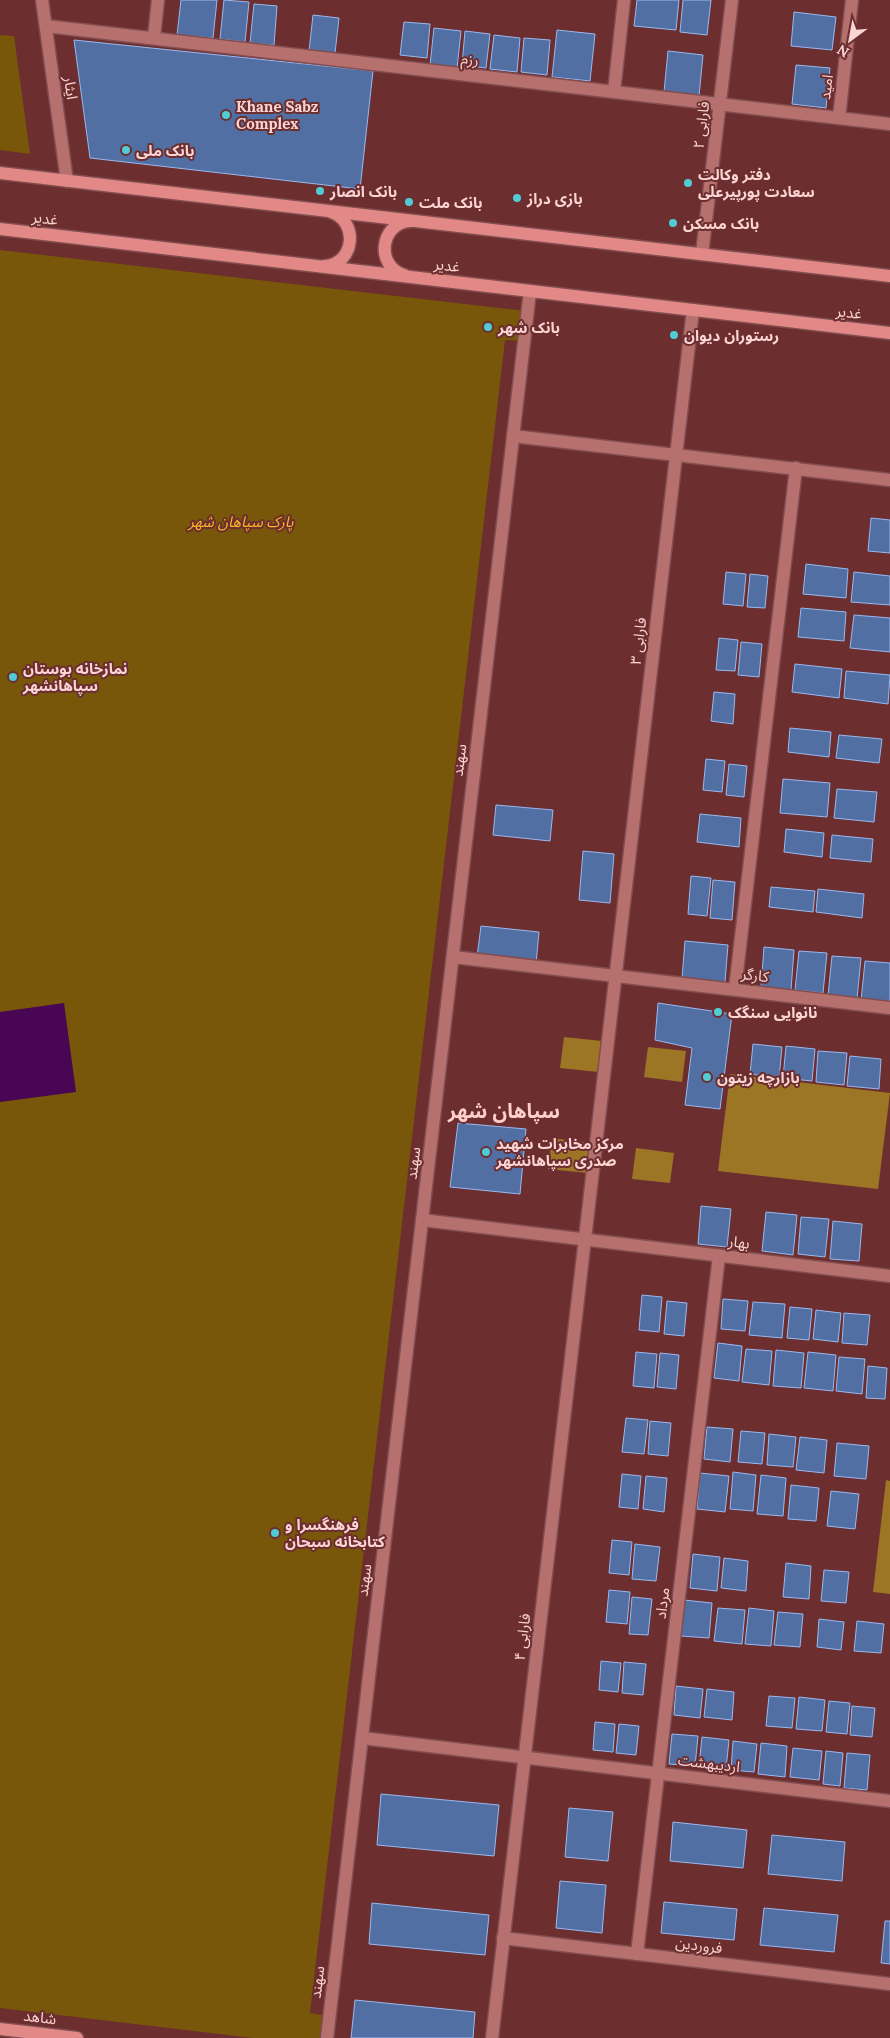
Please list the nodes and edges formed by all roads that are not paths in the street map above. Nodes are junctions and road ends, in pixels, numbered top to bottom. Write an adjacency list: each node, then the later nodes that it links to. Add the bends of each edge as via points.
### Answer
1 (42, 0): 6 (street, ایثار)
2 (158, 0): 7 (street)
3 (624, 0): 8 (street)
4 (732, 0): 9 (street, فارابی ۲)
5 (852, 0): 10 (street, امید)
6 (46, 26): 7 (street, رزم); 13 (street, ایثار)
7 (154, 37): 8 (street, رزم)
8 (614, 92): 9 (street, رزم)
9 (720, 104): 10 (street, رزم); 17 (street, فارابی ۲)
10 (839, 118): 11 (street, رزم)
11 (890, 124)
12 (0, 173): 13 (main road)
13 (67, 180): 14 (main road)
14 (326, 211): 15 (main road); 18 (main road, via 334,213 347,225 350,242 348,250 336,263)
15 (415, 221): 17 (main road); 20 (main road, via 406,221 391,230 384,246 388,263)
16 (0, 229): 18 (main road, غدیر)
17 (702, 254): 19 (main road)
18 (320, 266): 20 (main road, غدیر)
19 (890, 276)
20 (409, 277): 21 (main road, غدیر)
21 (530, 291): 22 (main road, غدیر); 24 (street, سهند)
22 (693, 310): 23 (main road, غدیر); 25 (street, فارابی ۳)
23 (890, 333)
24 (513, 436): 25 (street); 28 (street, سهند)
25 (676, 456): 26 (street); 29 (street, فارابی ۳)
26 (796, 468): 27 (street); 30 (street)
27 (890, 480)
28 (453, 957): 29 (street, کارگر); 32 (street, سهند)
29 (616, 976): 30 (street, کارگر); 33 (street, فارابی ۳)
30 (735, 989): 31 (street, کارگر)
31 (890, 1008)
32 (422, 1220): 33 (street, بهار); 36 (street, سهند)
33 (585, 1240): 34 (street, بهار); 37 (street, فارابی ۴)
34 (719, 1256): 35 (street, بهار); 38 (street, مرداد)
35 (890, 1276)
36 (362, 1738): 37 (street, اردیبهشت); 45 (street, سهند)
37 (524, 1757): 38 (street, اردیبهشت); 40 (street, فارابی ۴)
38 (658, 1773): 39 (street, اردیبهشت); 41 (street, مرداد)
39 (890, 1800)
40 (503, 1938): 41 (street, فروردین); 46 (street, فارابی ۴)
41 (637, 1954): 42 (street, فروردین)
42 (890, 1984)
43 (0, 2029): 44 (main road, شاهد)
44 (77, 2038)
45 (327, 2038)
46 (492, 2038)

